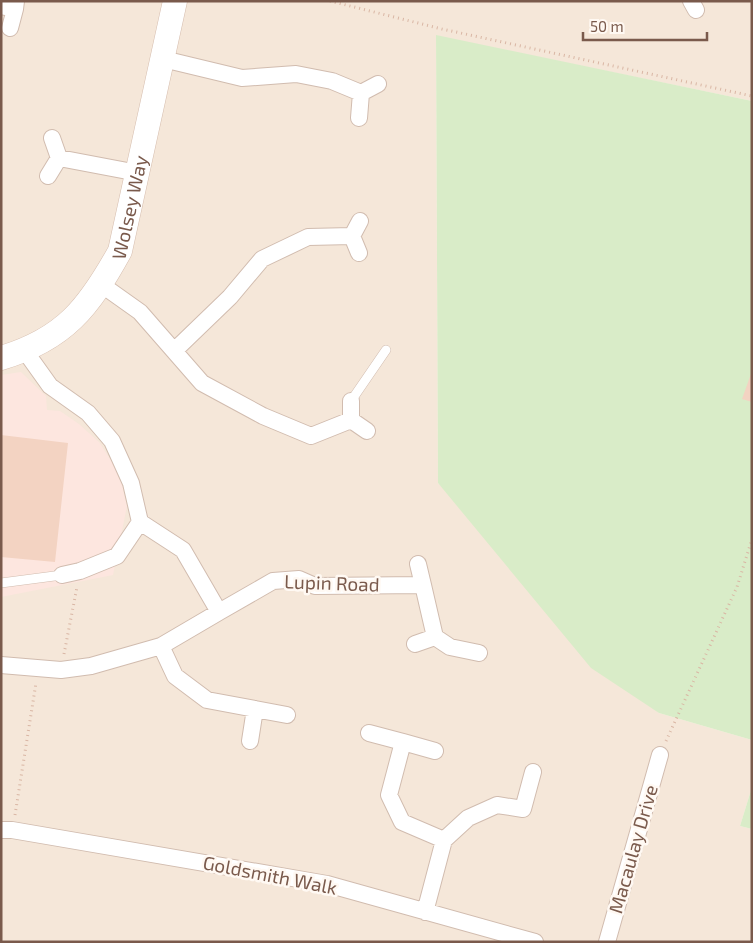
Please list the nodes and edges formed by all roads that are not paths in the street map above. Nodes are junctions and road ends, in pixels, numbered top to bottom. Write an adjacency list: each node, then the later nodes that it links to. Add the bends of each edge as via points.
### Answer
1 (175, 1): 4 (street, Wolsey Way)
2 (11, 5): 3 (street)
3 (10, 28)
4 (163, 59): 6 (street, via 242,78 296,74 332,81); 10 (street, Wolsey Way)
5 (378, 84): 6 (street)
6 (361, 93): 7 (street)
7 (359, 118)
8 (52, 138): 9 (street)
9 (59, 158): 10 (street); 11 (street)
10 (138, 173): 15 (street, Wolsey Way, via 120,251)
11 (48, 176)
12 (360, 221): 13 (street)
13 (352, 236): 14 (street); 18 (street, via 308,236 262,259 230,297)
14 (359, 253)
15 (102, 285): 17 (street, Wolsey Way, via 77,315 56,333); 18 (street, via 140,312)
16 (386, 350): 20 (lane)
17 (25, 351): 19 (street, Wolsey Way); 23 (street, via 50,386 88,413 112,442 131,483)
18 (174, 351): 21 (street, via 202,383 263,416 311,436)
19 (1, 358)
20 (351, 400): 21 (street)
21 (351, 420): 22 (street)
22 (367, 431)
23 (140, 522): 25 (street, via 117,556); 28 (street, via 183,550)
24 (418, 564): 27 (street)
25 (62, 575): 26 (lane)
26 (1, 583)
27 (423, 585): 28 (street, Lupin Road, via 315,586 299,579 273,581); 29 (street)
28 (219, 612): 31 (street, Lupin Road)
29 (435, 637): 30 (street); 32 (street, via 450,647)
30 (415, 644)
31 (161, 646): 33 (street, Lupin Road, via 91,666 61,670); 34 (street, via 175,676 207,700)
32 (479, 653)
33 (1, 665)
34 (255, 709): 35 (street); 37 (street)
35 (287, 715)
36 (369, 733): 38 (street)
37 (250, 741)
38 (403, 742): 39 (street); 43 (street, via 389,796 402,822)
39 (435, 751)
40 (660, 756): 46 (street, Macaulay Drive)
41 (533, 772): 43 (street, via 524,809 497,805 468,818)
42 (7, 830): 44 (street, Goldsmith Walk, via 327,884)
43 (444, 840): 44 (street)
44 (426, 912): 45 (street, Goldsmith Walk)
45 (535, 942)
46 (607, 942)

